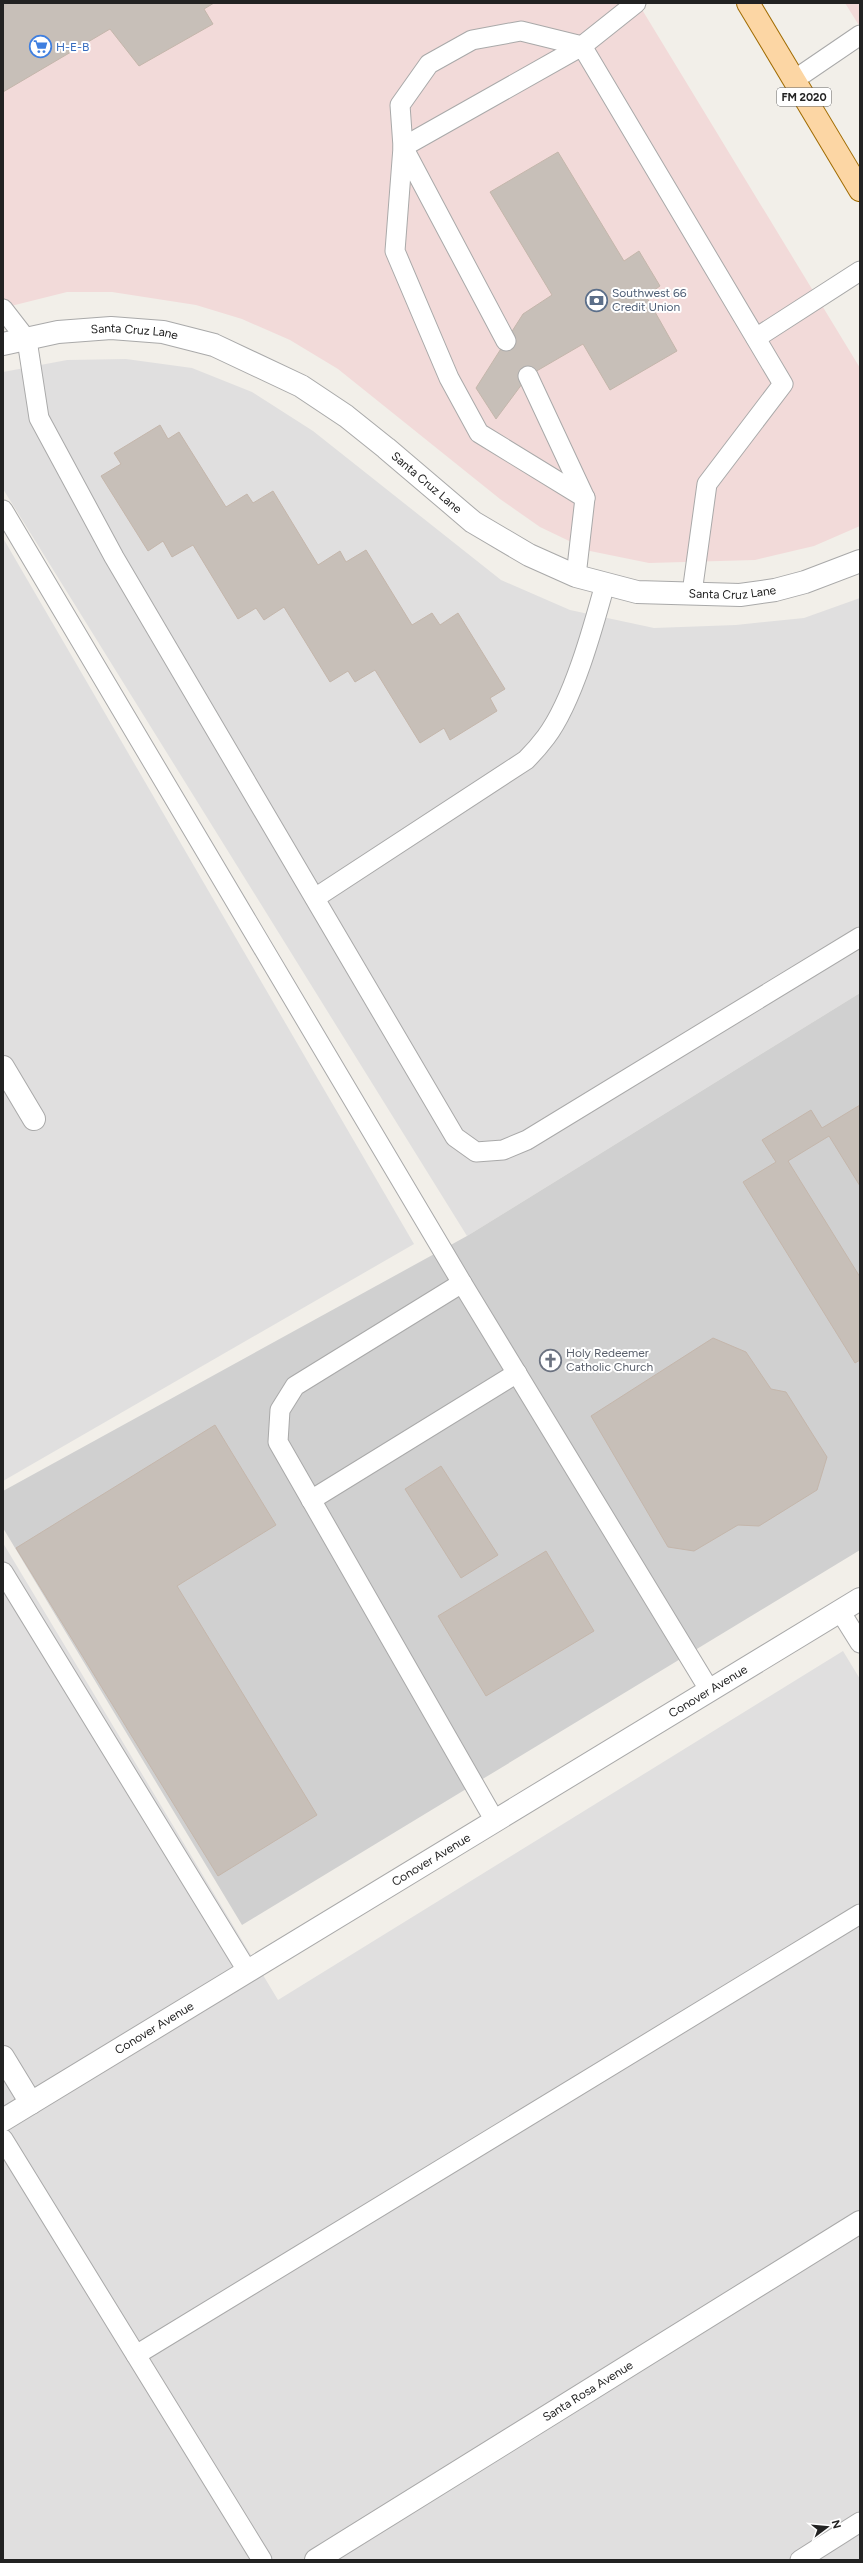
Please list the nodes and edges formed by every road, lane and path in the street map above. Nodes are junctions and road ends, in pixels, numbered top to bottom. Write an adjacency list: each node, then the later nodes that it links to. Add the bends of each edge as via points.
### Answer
1 (636, 3): 4 (lane)
2 (748, 3): 5 (main road, FM 2020)
3 (860, 34): 5 (lane)
4 (582, 46): 6 (lane); 6 (lane, via 521,30 472,40 435,60 429,64 400,105); 10 (lane)
5 (794, 80): 7 (main road, FM 2020)
6 (403, 146): 12 (lane); 15 (lane, via 396,251 449,378 479,433)
7 (860, 190)
8 (860, 271): 10 (lane)
9 (3, 309): 11 (lane)
10 (756, 338): 20 (lane, via 783,384 707,484)
11 (27, 340): 13 (street, Santa Cruz Lane); 18 (street, Santa Cruz Lane, via 58,332 111,328 163,332 214,345 301,386 346,416 473,522 529,555); 21 (lane, via 39,418 114,556)
12 (506, 341)
13 (3, 344)
14 (528, 376): 15 (lane)
15 (585, 498): 18 (lane)
16 (3, 510): 25 (lane)
17 (860, 561): 20 (street, Santa Cruz Lane, via 836,572 775,590 740,595)
18 (576, 576): 19 (street, Santa Cruz Lane)
19 (606, 584): 20 (street, Santa Cruz Lane, via 637,592); 21 (lane, via 592,633 564,704 547,737 526,760)
20 (692, 593)
21 (315, 898): 22 (lane, via 455,1137 476,1152 503,1150 527,1140)
22 (860, 937)
23 (3, 1067): 24 (street)
24 (34, 1119)
25 (462, 1283): 26 (lane); 27 (lane, via 295,1386 280,1410 278,1442)
26 (516, 1373): 27 (lane); 32 (lane)
27 (311, 1500): 33 (lane)
28 (3, 1572): 35 (lane)
29 (860, 1599): 30 (street, Conover Avenue)
30 (840, 1611): 31 (lane); 32 (street, Conover Avenue)
31 (860, 1643)
32 (710, 1691): 33 (street, Conover Avenue)
33 (495, 1821): 35 (street, Conover Avenue)
34 (860, 1914): 41 (lane)
35 (248, 1972): 37 (street, Conover Avenue)
36 (3, 2058): 37 (street)
37 (31, 2103): 38 (street, Conover Avenue)
38 (3, 2120)
39 (3, 2139): 41 (lane)
40 (860, 2222): 44 (street, Santa Rosa Avenue)
41 (136, 2355): 43 (lane)
42 (860, 2522): 45 (lane)
43 (262, 2560)
44 (316, 2560)
45 (800, 2560)

